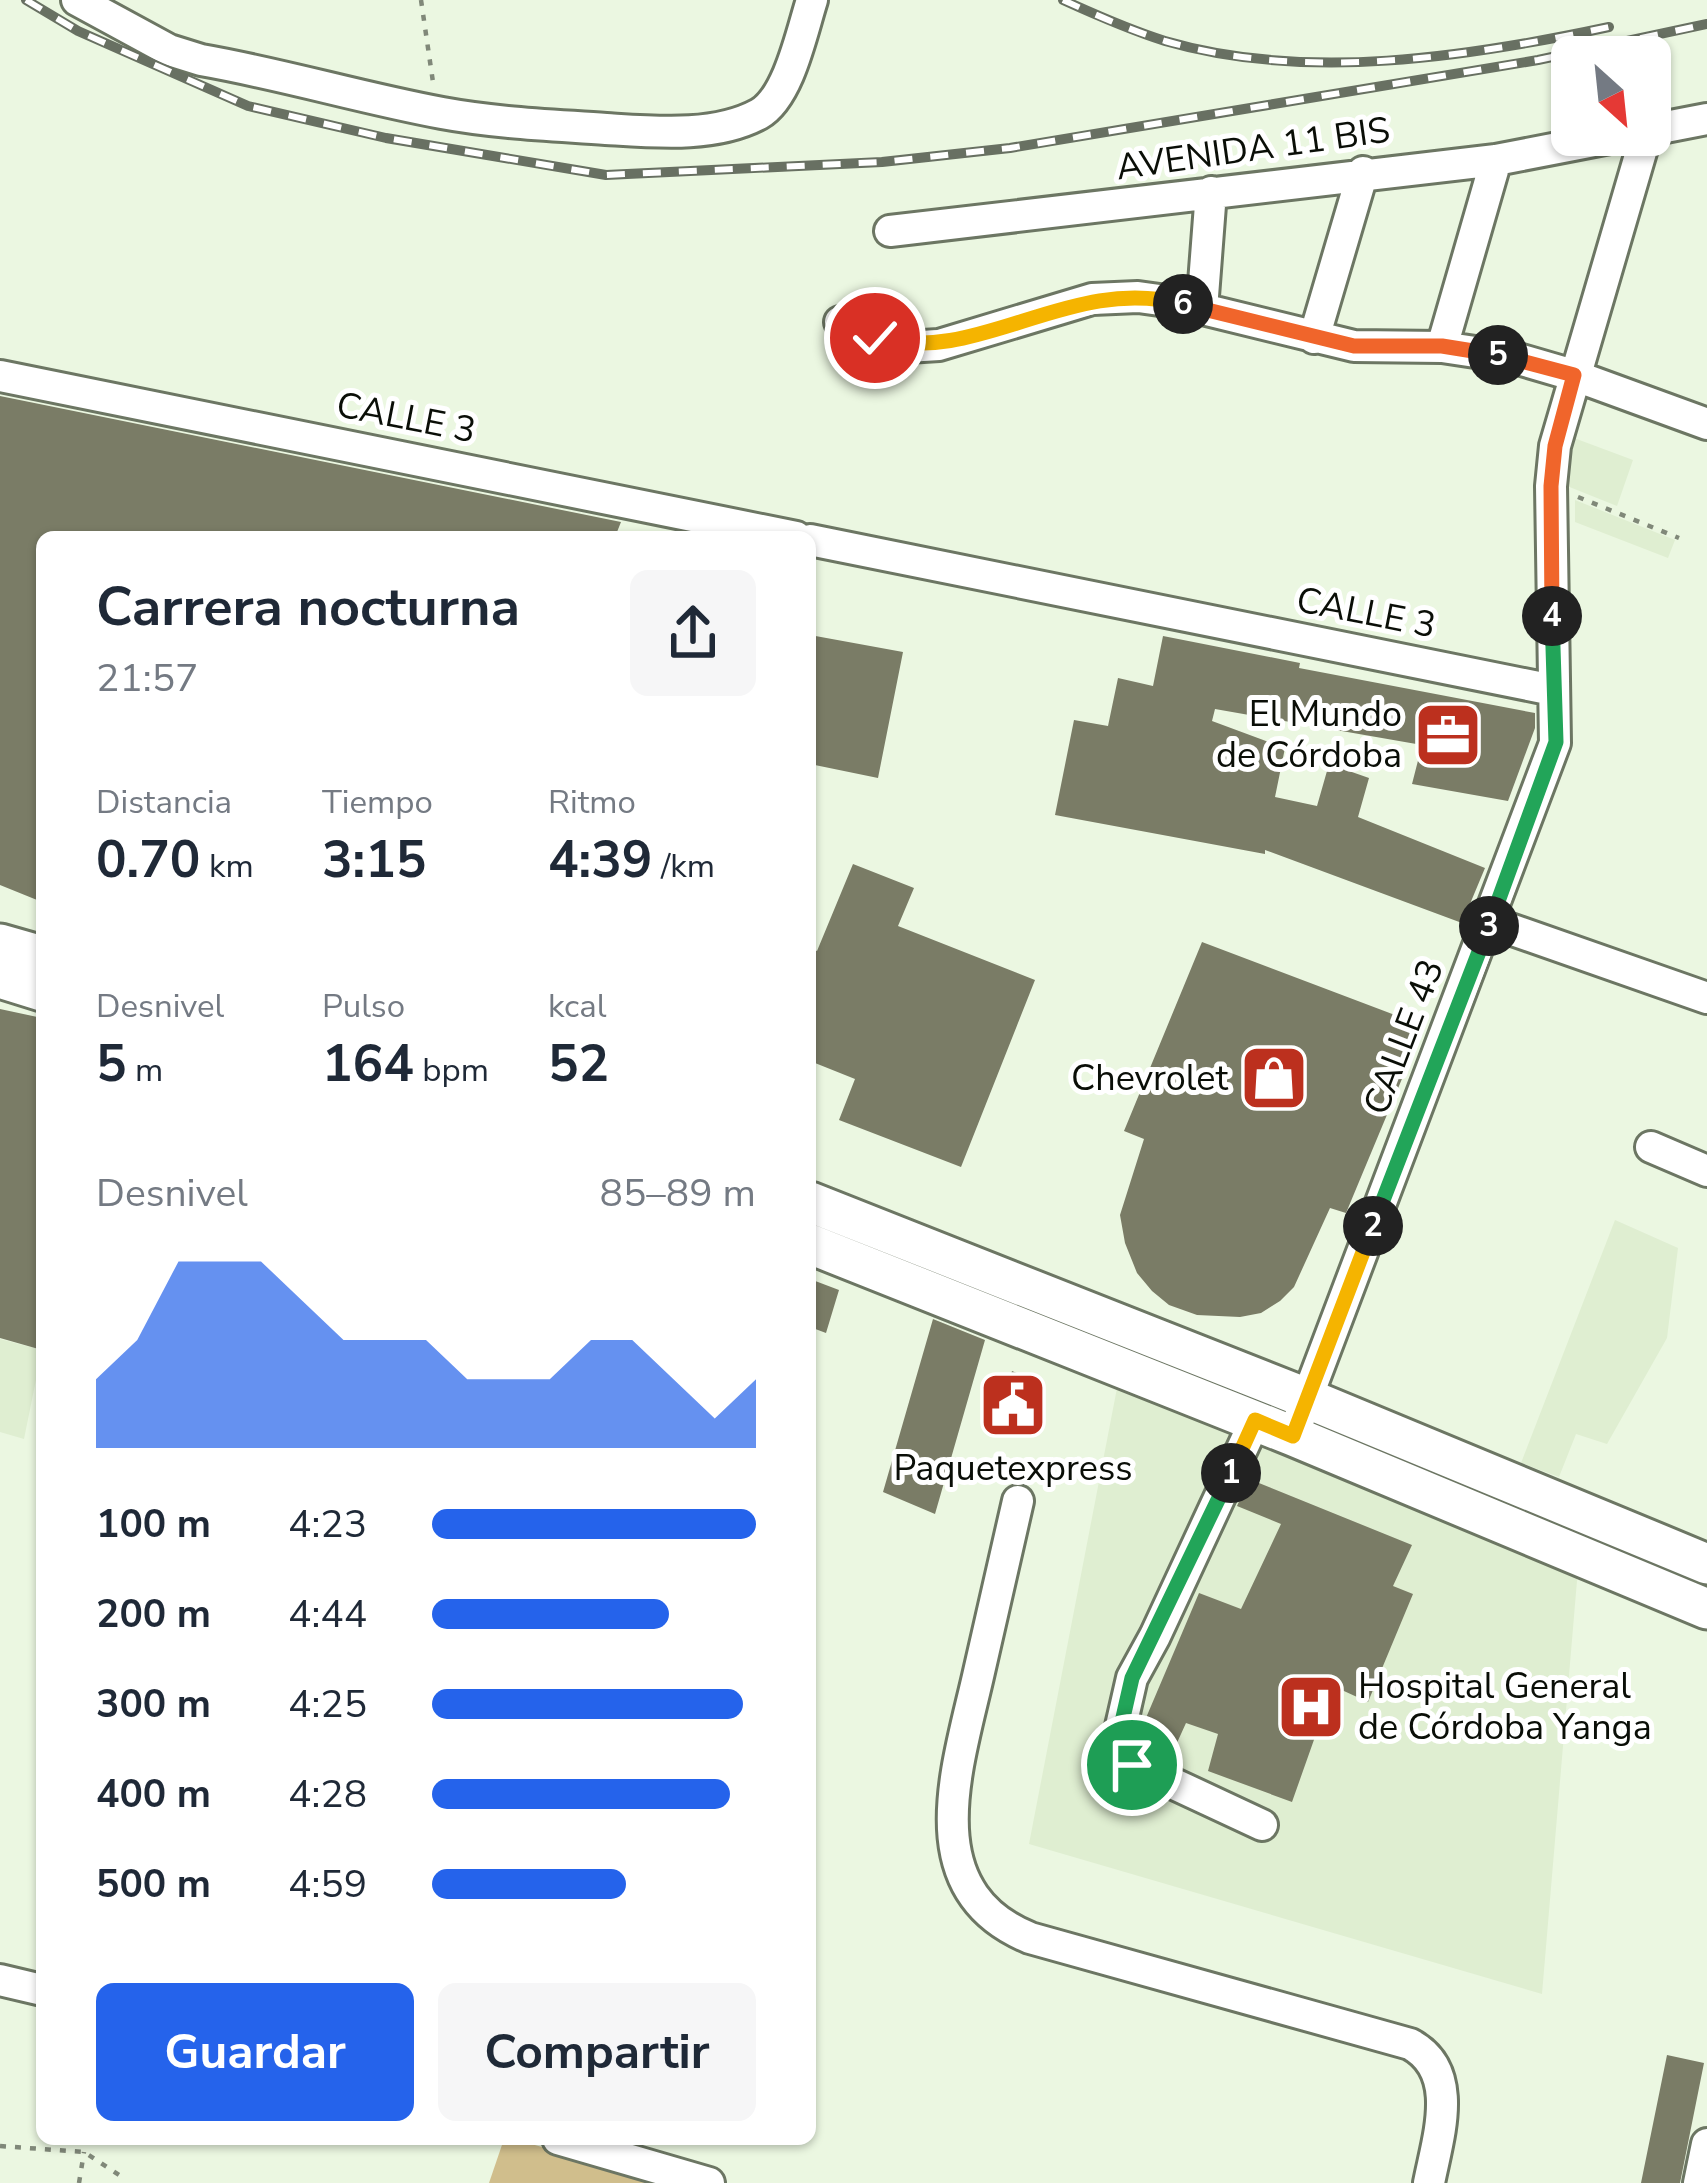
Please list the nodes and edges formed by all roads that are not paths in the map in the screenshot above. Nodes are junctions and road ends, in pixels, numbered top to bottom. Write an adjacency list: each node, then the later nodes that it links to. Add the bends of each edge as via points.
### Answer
1 (77, 0): 2 (street, via 201,60 438,112 640,131 723,127 762,113 778,96)
2 (812, 0)
3 (1707, 119): 4 (street)
4 (1671, 128)
5 (1551, 149): 7 (street, AVENIDA 11 BIS)
6 (1641, 156): 15 (street, CALLE 43)
7 (1496, 160): 8 (street, AVENIDA 11 BIS); 14 (street)
8 (1364, 172): 9 (street, AVENIDA 11 BIS); 13 (street)
9 (1211, 192): 10 (street, AVENIDA 11 BIS); 11 (street)
10 (890, 231)
11 (1202, 309): 12 (street, via 1138,297 1092,299 923,346); 13 (street)
12 (840, 322)
13 (1314, 338): 14 (street)
14 (1442, 346): 15 (street)
15 (1574, 375): 17 (street); 20 (street, CALLE 43, via 1551,486)
16 (0, 376): 18 (street, CALLE 3)
17 (1707, 424)
18 (766, 531)
19 (816, 541): 20 (street, CALLE 3)
20 (1553, 690): 21 (street, CALLE 43, via 1556,742)
21 (1490, 922): 26 (street); 31 (street, CALLE 43)
22 (0, 944): 23 (main road)
23 (36, 954)
24 (0, 978): 25 (main road)
25 (36, 989)
26 (1707, 998)
27 (1651, 1147): 28 (street)
28 (1707, 1171)
29 (816, 1205): 31 (main road)
30 (816, 1246): 32 (main road)
31 (1300, 1417): 32 (main road); 34 (main road); 35 (main road)
32 (1255, 1420): 36 (street, via 1132,1678 1119,1735 1126,1762)
33 (1018, 1501): 41 (street, via 951,1798 969,1891 1004,1928 1030,1938 1423,2051 1437,2068 1442,2118)
34 (1707, 1564)
35 (1707, 1609)
36 (1262, 1825)
37 (0, 1980): 38 (street)
38 (36, 1989)
39 (579, 2145): 40 (street)
40 (709, 2183)
41 (1430, 2183)

